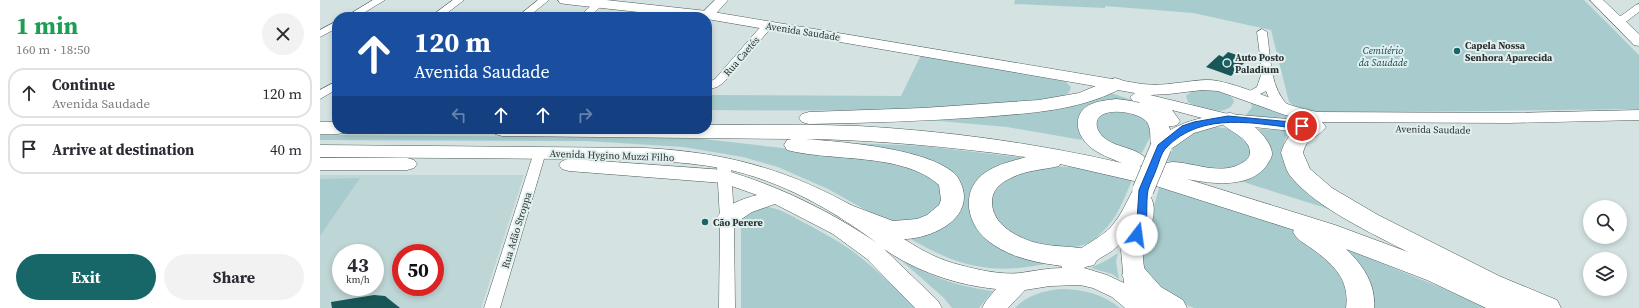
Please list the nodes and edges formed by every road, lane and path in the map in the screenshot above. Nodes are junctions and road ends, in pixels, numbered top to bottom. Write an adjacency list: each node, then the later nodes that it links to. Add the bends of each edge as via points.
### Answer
1 (380, 0): 9 (street)
2 (459, 0): 10 (street)
3 (544, 0): 11 (street)
4 (565, 0): 7 (main road, Avenida Saudade)
5 (722, 0): 14 (street)
6 (1596, 0): 16 (street)
7 (600, 3): 12 (street); 13 (main road, Avenida Saudade)
8 (1639, 7): 16 (street)
9 (359, 12)
10 (441, 12)
11 (528, 12)
12 (590, 12)
13 (681, 12)
14 (711, 12)
15 (712, 16): 17 (main road, Avenida Saudade)
16 (1619, 22): 21 (street)
17 (768, 26): 23 (main road, Avenida Saudade); 25 (street, Rua Caetés)
18 (332, 27): 20 (street)
19 (1262, 32): 22 (street)
20 (320, 34)
21 (1639, 42)
22 (1267, 70): 31 (street, via 1262,89); 34 (street, via 1277,101)
23 (1040, 72): 24 (main road); 28 (main road)
24 (1075, 81): 28 (main road); 32 (highway, via 1077,92 1069,100)
25 (712, 84)
26 (332, 87): 30 (street)
27 (1180, 88): 28 (main road, Avenida Saudade); 31 (main road, Avenida Saudade, via 1203,84); 33 (main road)
28 (1115, 89): 32 (highway); 33 (main road)
29 (332, 92): 30 (street)
30 (322, 93)
31 (1244, 94): 34 (main road, Avenida Saudade); 40 (main road, via 1243,106)
32 (1055, 104): 39 (highway, via 925,115)
33 (1173, 113): 40 (main road, via 1198,113); 47 (main road)
34 (1290, 113): 35 (main road, Avenida Saudade, via 1317,118)
35 (1639, 115)
36 (320, 116): 37 (highway)
37 (332, 116)
38 (712, 119): 39 (highway)
39 (759, 119): 50 (highway, via 896,124 974,131)
40 (1228, 119): 42 (main road, Avenida Saudade); 47 (main road, via 1185,128); 53 (highway, via 1253,137 1260,147 1258,163 1246,172 1223,176)
41 (1639, 126): 42 (main road, Avenida Saudade, via 1487,130)
42 (1315, 127): 64 (highway, via 1302,133 1296,140 1292,153 1300,173 1308,181 1356,213)
43 (320, 128): 44 (highway)
44 (332, 128)
45 (712, 131): 51 (highway, via 903,136 989,145)
46 (675, 134): 58 (highway, via 746,139 878,155 928,168 944,176 951,185 954,197 951,208 942,217 913,230 885,227)
47 (1161, 147): 50 (highway, via 1159,125 1154,117 1144,110 1119,105 1098,109 1090,115 1087,130 1092,137 1110,150); 55 (main road, bridge)
48 (320, 150): 49 (main road, Avenida Hygino Muzzi Filho)
49 (538, 158): 52 (main road, Avenida Hygino Muzzi Filho); 54 (main road, Avenida Hygino Muzzi Filho, via 578,165); 65 (street, Rua Adão Stroppa)
50 (1136, 160): 53 (highway)
51 (1087, 162): 57 (highway); 60 (highway, via 1065,160 1033,162 1019,166 992,179 983,189 978,201 985,223 1006,240 1041,254)
52 (320, 164)
53 (1172, 169): 64 (highway, via 1317,214 1401,245)
54 (724, 170): 56 (main road, Avenida Hygino Muzzi Filho); 58 (main road, Avenida Hygino Muzzi Filho, via 747,169 799,188); 59 (street)
55 (1144, 190): 60 (main road, via 1122,228 1111,240); 61 (main road, via 1142,220 1132,250)
56 (778, 196): 59 (main road, via 751,203); 67 (main road, Avenida Hygino Muzzi Filho, via 841,229 875,254)
57 (1223, 197): 71 (highway, via 1297,227 1321,242 1354,274 1360,291); 72 (highway, via 1326,231 1436,273)
58 (848, 212): 63 (main road, Avenida Hygino Muzzi Filho, via 927,263 972,278 994,282)
59 (727, 219): 66 (street)
60 (1085, 258): 62 (main road)
61 (1135, 274): 69 (main road, via 1136,293); 70 (highway, via 1144,287)
62 (1050, 277): 63 (main road, Avenida Hygino Muzzi Filho); 69 (main road, via 1080,276 1099,281 1120,291)
63 (1019, 282): 68 (main road)
64 (1494, 284): 73 (highway)
65 (492, 308)
66 (727, 308)
67 (930, 308)
68 (994, 308)
69 (1142, 308)
70 (1173, 308)
71 (1360, 308)
72 (1512, 308)
73 (1547, 308)

